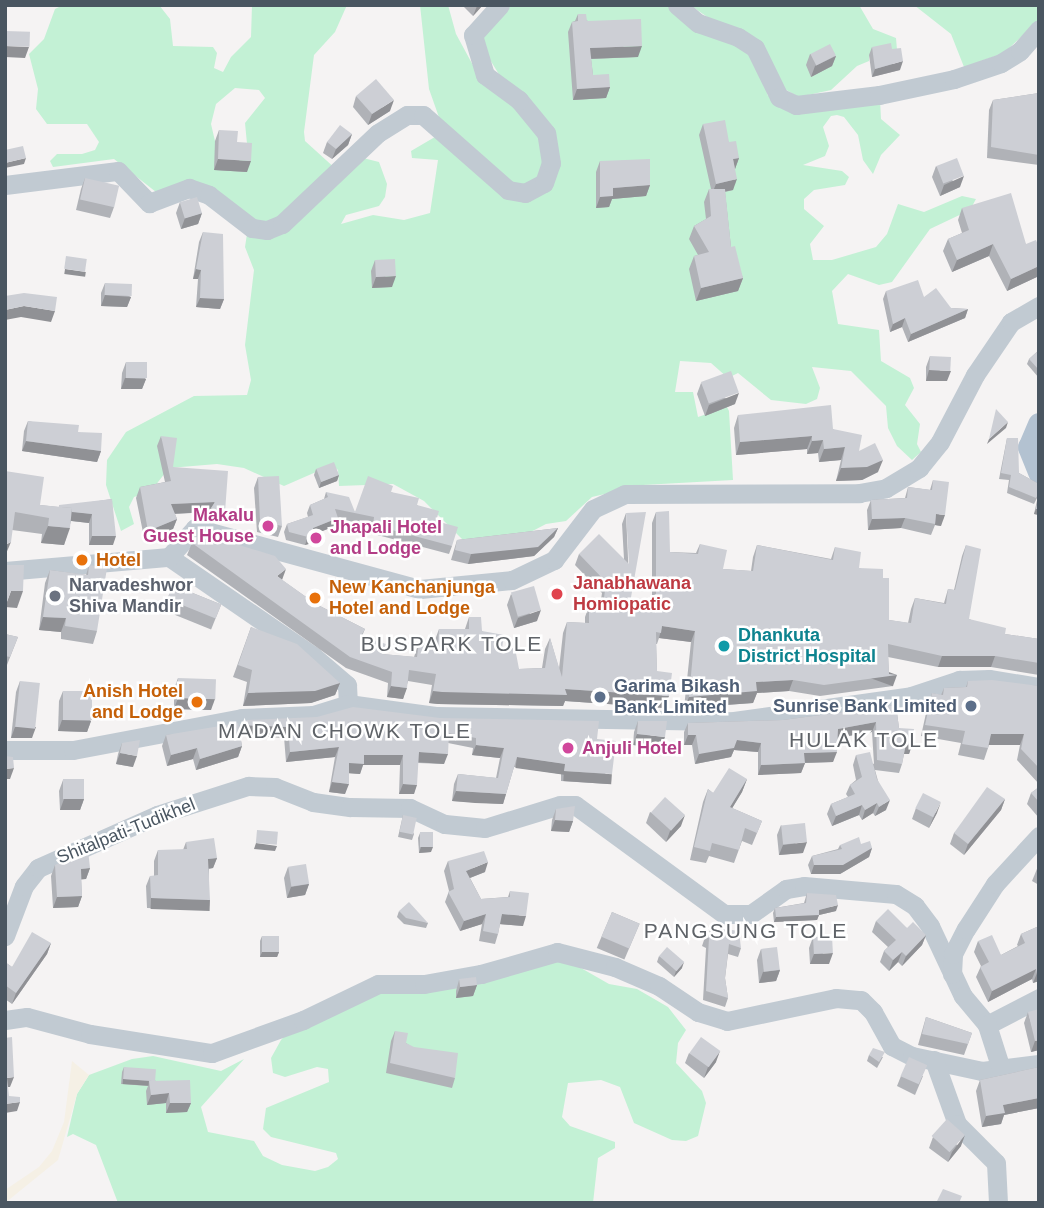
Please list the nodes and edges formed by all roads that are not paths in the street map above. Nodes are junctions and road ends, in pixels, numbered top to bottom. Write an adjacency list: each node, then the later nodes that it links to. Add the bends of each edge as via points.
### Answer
1 (500, 5): 4 (street, via 473,35 485,75 519,100 546,133 551,163 544,183 525,192 508,190 423,115 407,115 378,133 282,224 267,230 252,228 209,195 189,188 149,203 118,170)
2 (677, 5): 3 (street, via 698,23 755,48 779,97 796,105 880,95 954,79 1002,63)
3 (1039, 29)
4 (5, 185)
5 (1039, 306): 8 (street, via 1011,322 975,374 940,442 919,468 886,488 859,494 625,495 593,509 554,560 512,580 420,589 195,528)
6 (1039, 424): 7 (main road, via 1029,447)
7 (1039, 472)
8 (169, 557): 9 (street); 11 (street, via 313,656 346,685)
9 (5, 570)
10 (1039, 687): 11 (street, via 989,679 959,680 911,696 734,721 437,716)
11 (348, 704): 12 (street, via 313,715 242,718 73,750)
12 (5, 750)
13 (1039, 835): 15 (street, via 995,884 966,929 953,954)
14 (5, 936): 15 (street, Shitalpati-Tudikhel, via 24,886 38,868 158,815 248,786 275,788 313,802 410,808 445,824 485,828 560,805 575,805 724,914 751,914 786,889 804,886 896,894 915,906 930,926)
15 (952, 975): 18 (street, Shitalpati-Tudikhel)
16 (1039, 998): 18 (street)
17 (5, 1020): 19 (street, via 27,1017 90,1034 212,1053 303,1020 378,984 424,984 481,974 557,952 615,967 659,986 698,1012 727,1021 836,998 861,1000 892,1046)
18 (987, 1025): 21 (street, Shitalpati-Tudikhel)
19 (934, 1060): 21 (street); 22 (street, via 957,1124 996,1163)
20 (1039, 1064): 21 (street)
21 (1002, 1072)
22 (998, 1203)

